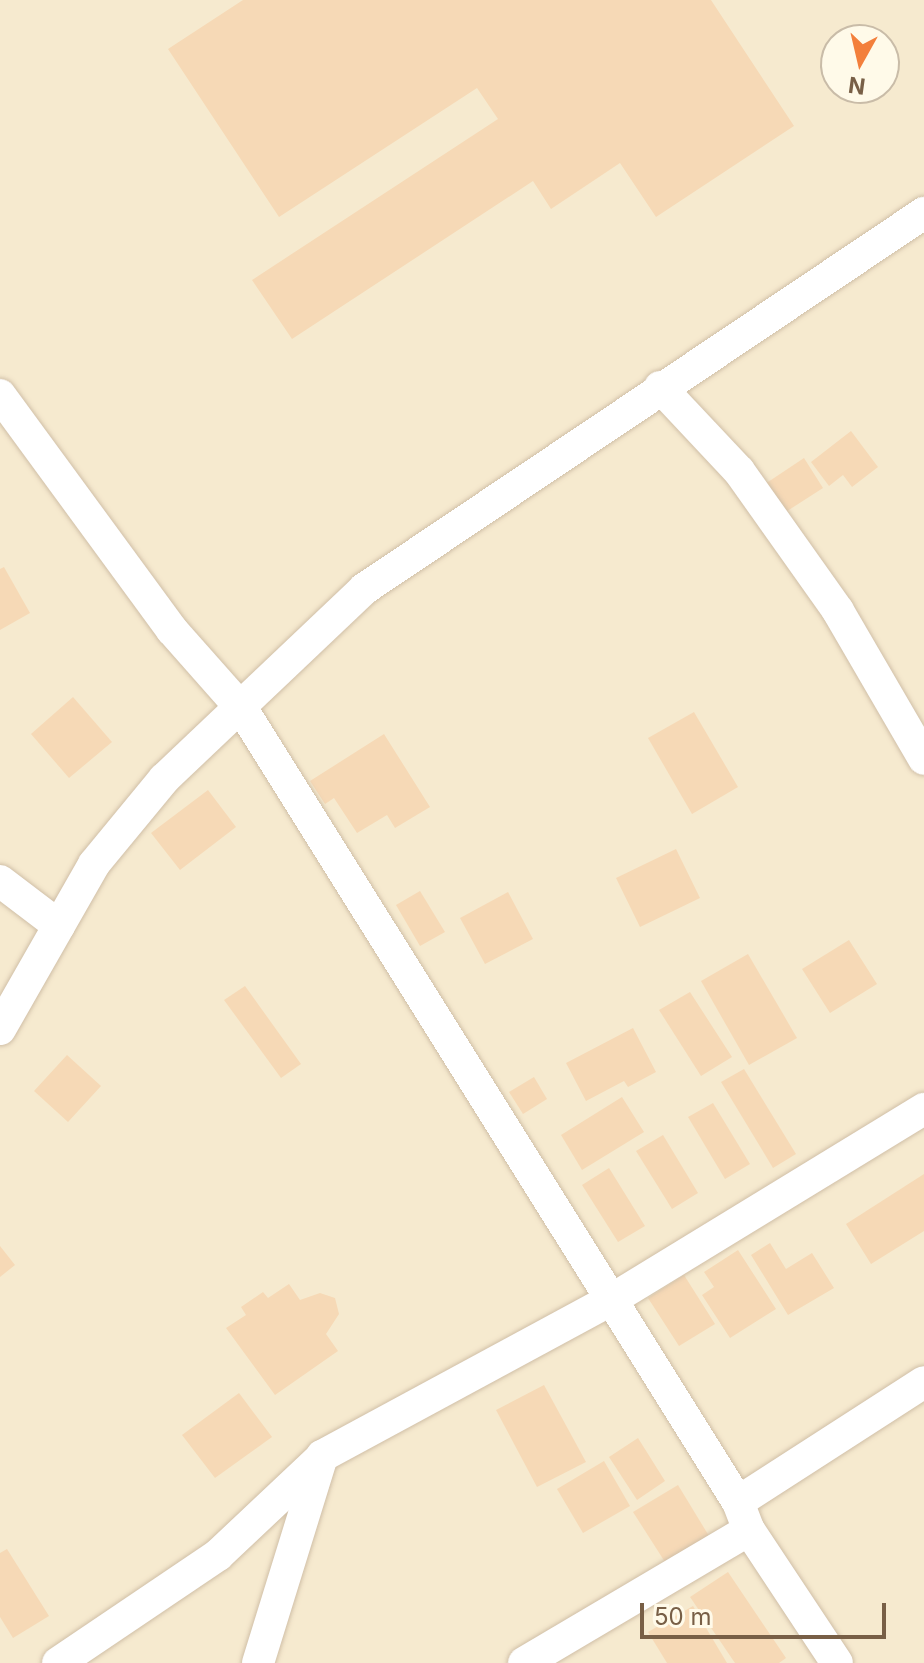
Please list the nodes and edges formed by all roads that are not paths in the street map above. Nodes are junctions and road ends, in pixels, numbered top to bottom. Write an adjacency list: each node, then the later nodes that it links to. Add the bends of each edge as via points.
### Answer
1 (924, 213): 2 (street)
2 (660, 387): 4 (street, via 364,589); 5 (street, via 739,471 838,611)
3 (0, 395): 4 (street, via 144,593)
4 (242, 709): 7 (street, via 164,779 94,864); 10 (street)
5 (924, 759)
6 (0, 881): 7 (street)
7 (59, 926): 8 (street)
8 (0, 1029)
9 (924, 1109): 10 (street)
10 (611, 1300): 12 (street); 13 (street)
11 (924, 1382): 13 (street)
12 (322, 1456): 14 (street, via 218,1555); 15 (street)
13 (743, 1516): 16 (street); 17 (street)
14 (58, 1663)
15 (258, 1663)
16 (524, 1663)
17 (837, 1663)

